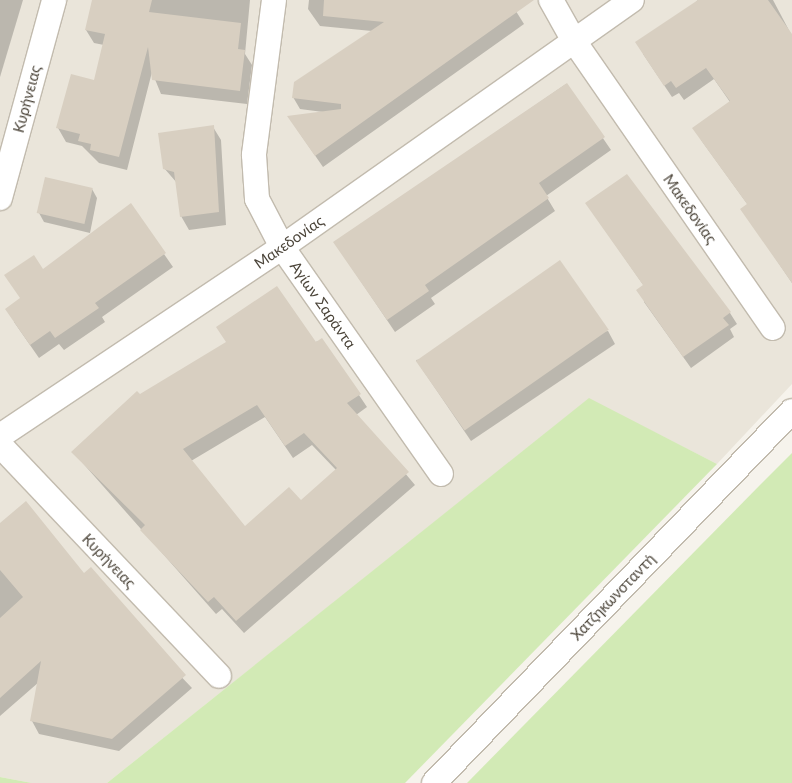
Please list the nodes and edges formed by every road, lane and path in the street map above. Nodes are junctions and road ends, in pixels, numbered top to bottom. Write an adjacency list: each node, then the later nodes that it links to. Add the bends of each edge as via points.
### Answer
1 (54, 0): 6 (street, Κυρήνειας)
2 (274, 0): 7 (street, Αγίων Σαράντα, via 254,155 257,199)
3 (551, 0): 5 (street)
4 (632, 0): 5 (street, Μακεδονίας)
5 (574, 41): 7 (street, Μακεδονίας); 8 (street, Μακεδονίας)
6 (0, 198)
7 (282, 247): 10 (street, Μακεδονίας); 12 (street, Αγίων Σαράντα)
8 (773, 328)
9 (792, 411): 14 (street, Χατζηκωνσταντή)
10 (0, 436)
11 (0, 445): 13 (street, Κυρήνειας)
12 (441, 474)
13 (219, 676)
14 (434, 783)

